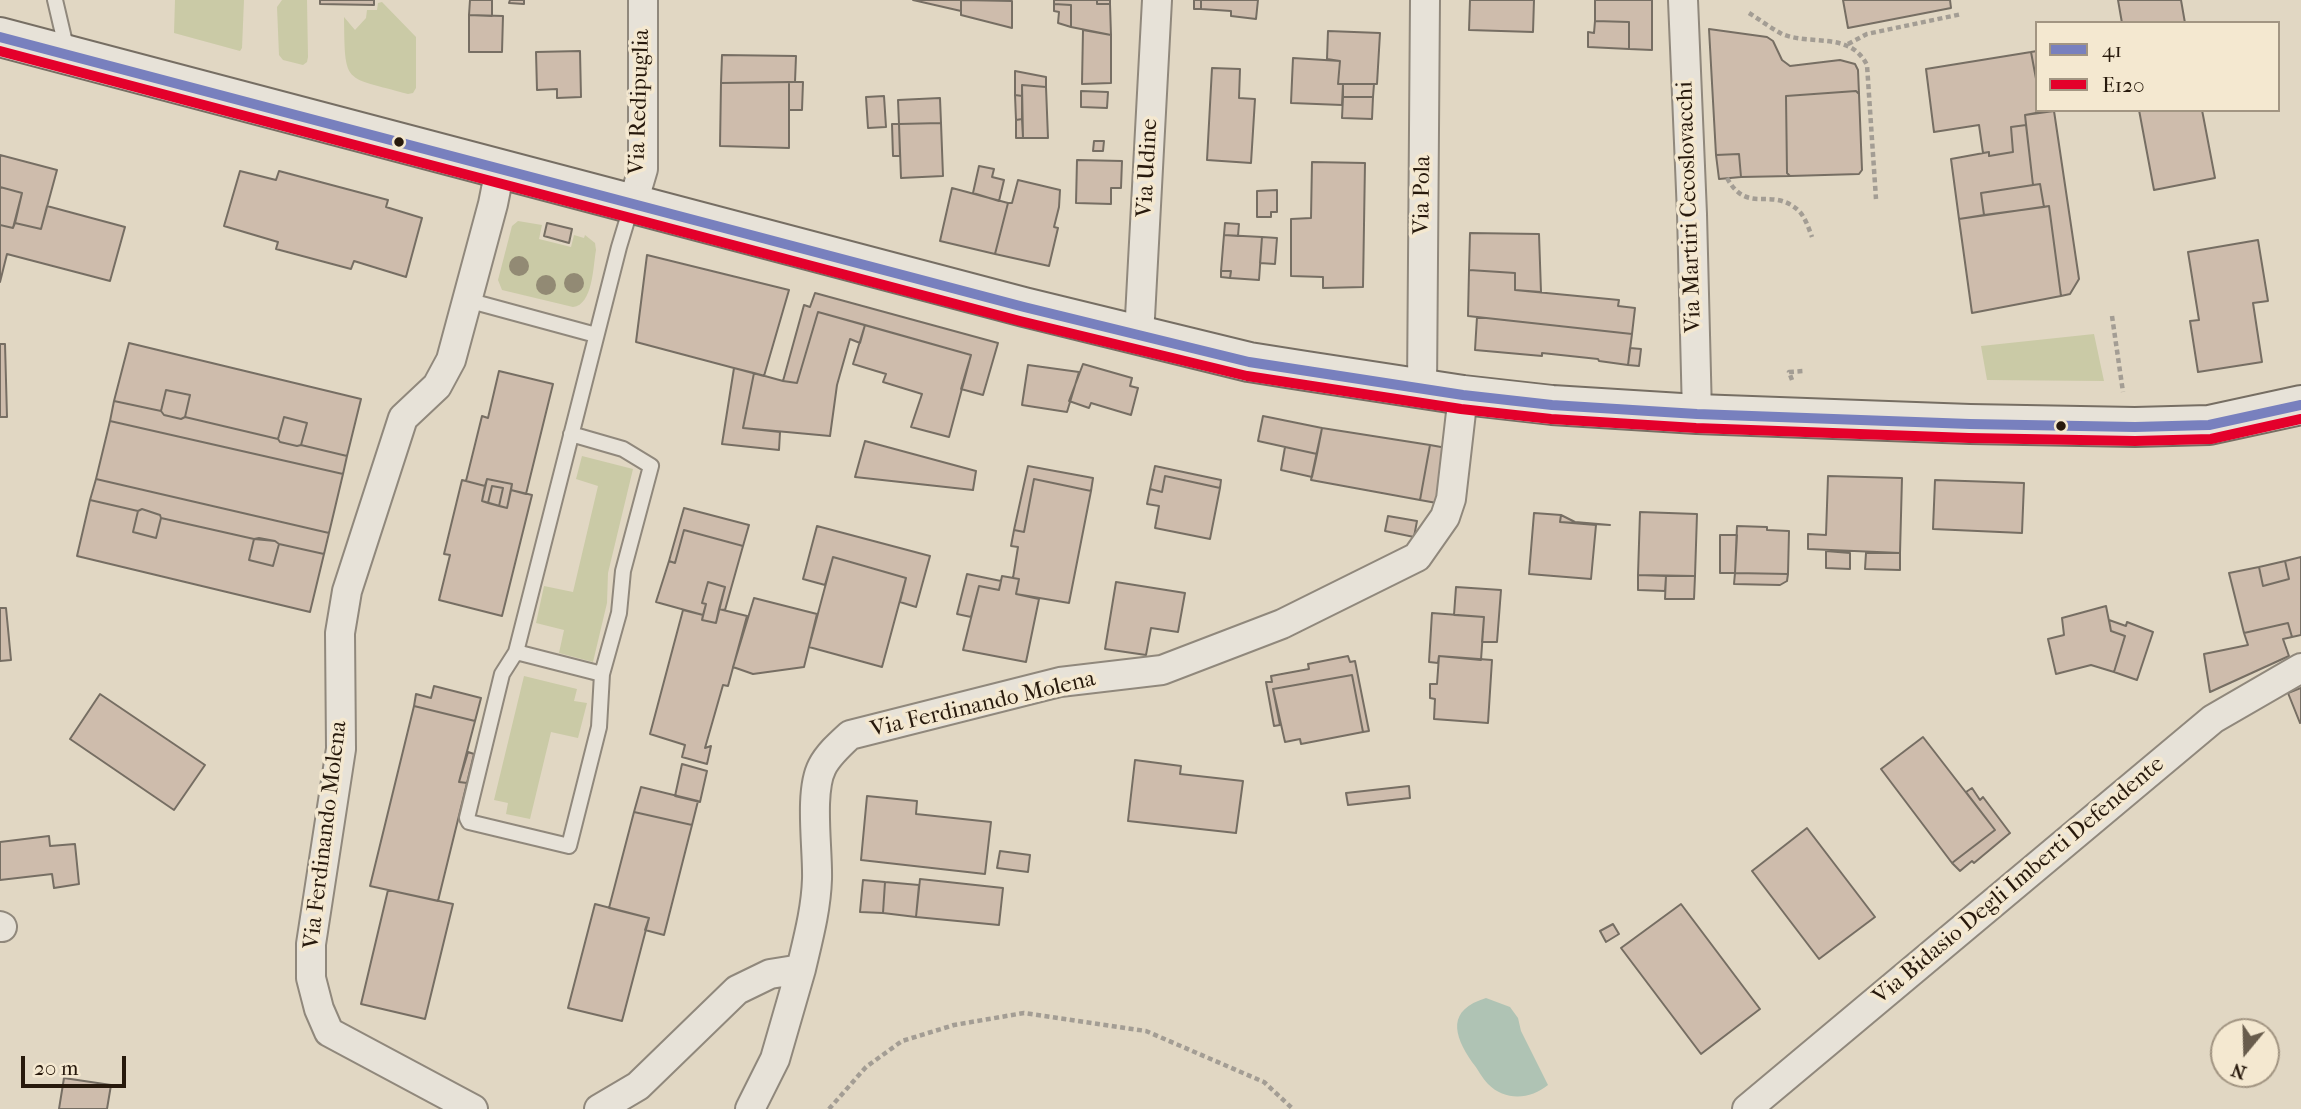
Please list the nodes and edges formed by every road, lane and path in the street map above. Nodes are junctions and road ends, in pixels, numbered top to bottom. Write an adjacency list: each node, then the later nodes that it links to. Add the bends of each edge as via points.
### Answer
1 (55, 0): 10 (lane)
2 (643, 0): 14 (street, Via Redipuglia, via 643,169)
3 (1157, 0): 19 (street, Via Udine)
4 (1425, 0): 22 (street, Via Pola)
5 (1683, 0): 26 (street, Via Martiri Cecoslovacchi)
6 (1749, 13): 9 (path, via 1784,35)
7 (1962, 14): 9 (path, via 1867,34)
8 (0, 37): 10 (street)
9 (1848, 44): 13 (path, via 1867,65)
10 (68, 55): 11 (street)
11 (500, 169): 14 (street); 16 (street, Via Ferdinando Molena)
12 (1727, 178): 15 (path, via 1743,197 1771,198 1800,212)
13 (1876, 199)
14 (633, 203): 18 (lane); 19 (street)
15 (1812, 237)
16 (467, 300): 18 (lane); 32 (street, Via Ferdinando Molena, via 451,360 437,386 404,418 346,591 340,633 341,749 311,944 311,978 329,1032)
17 (2112, 316): 24 (path)
18 (596, 335): 27 (lane)
19 (1139, 336): 22 (street, via 1249,362)
20 (1803, 371): 21 (path, via 1789,372)
21 (1794, 384)
22 (1422, 389): 23 (street)
23 (1463, 395): 26 (street); 31 (street, Via Ferdinando Molena, via 1451,499 1445,517 1416,556 1282,624 1162,670 1060,682 850,735 821,769 816,792 817,881)
24 (2124, 397)
25 (2301, 405): 26 (street, via 2209,425 2135,427)
26 (1697, 414)
27 (571, 434): 28 (lane); 30 (lane, via 623,449 651,466)
28 (516, 652): 30 (lane); 30 (lane, via 502,674 469,822 569,846 599,727)
29 (2301, 668): 37 (street, Via Bidasio Degli Imberti Defendente, via 2213,719)
30 (602, 674)
31 (801, 969): 33 (street, via 770,974 737,990 638,1086); 34 (street, Via Ferdinando Molena, via 775,1059)
32 (473, 1109)
33 (599, 1109)
34 (750, 1109)
35 (829, 1109): 36 (path, via 866,1067 902,1041 954,1025 1024,1013 1146,1031 1264,1082)
36 (1293, 1109)
37 (1747, 1109)

